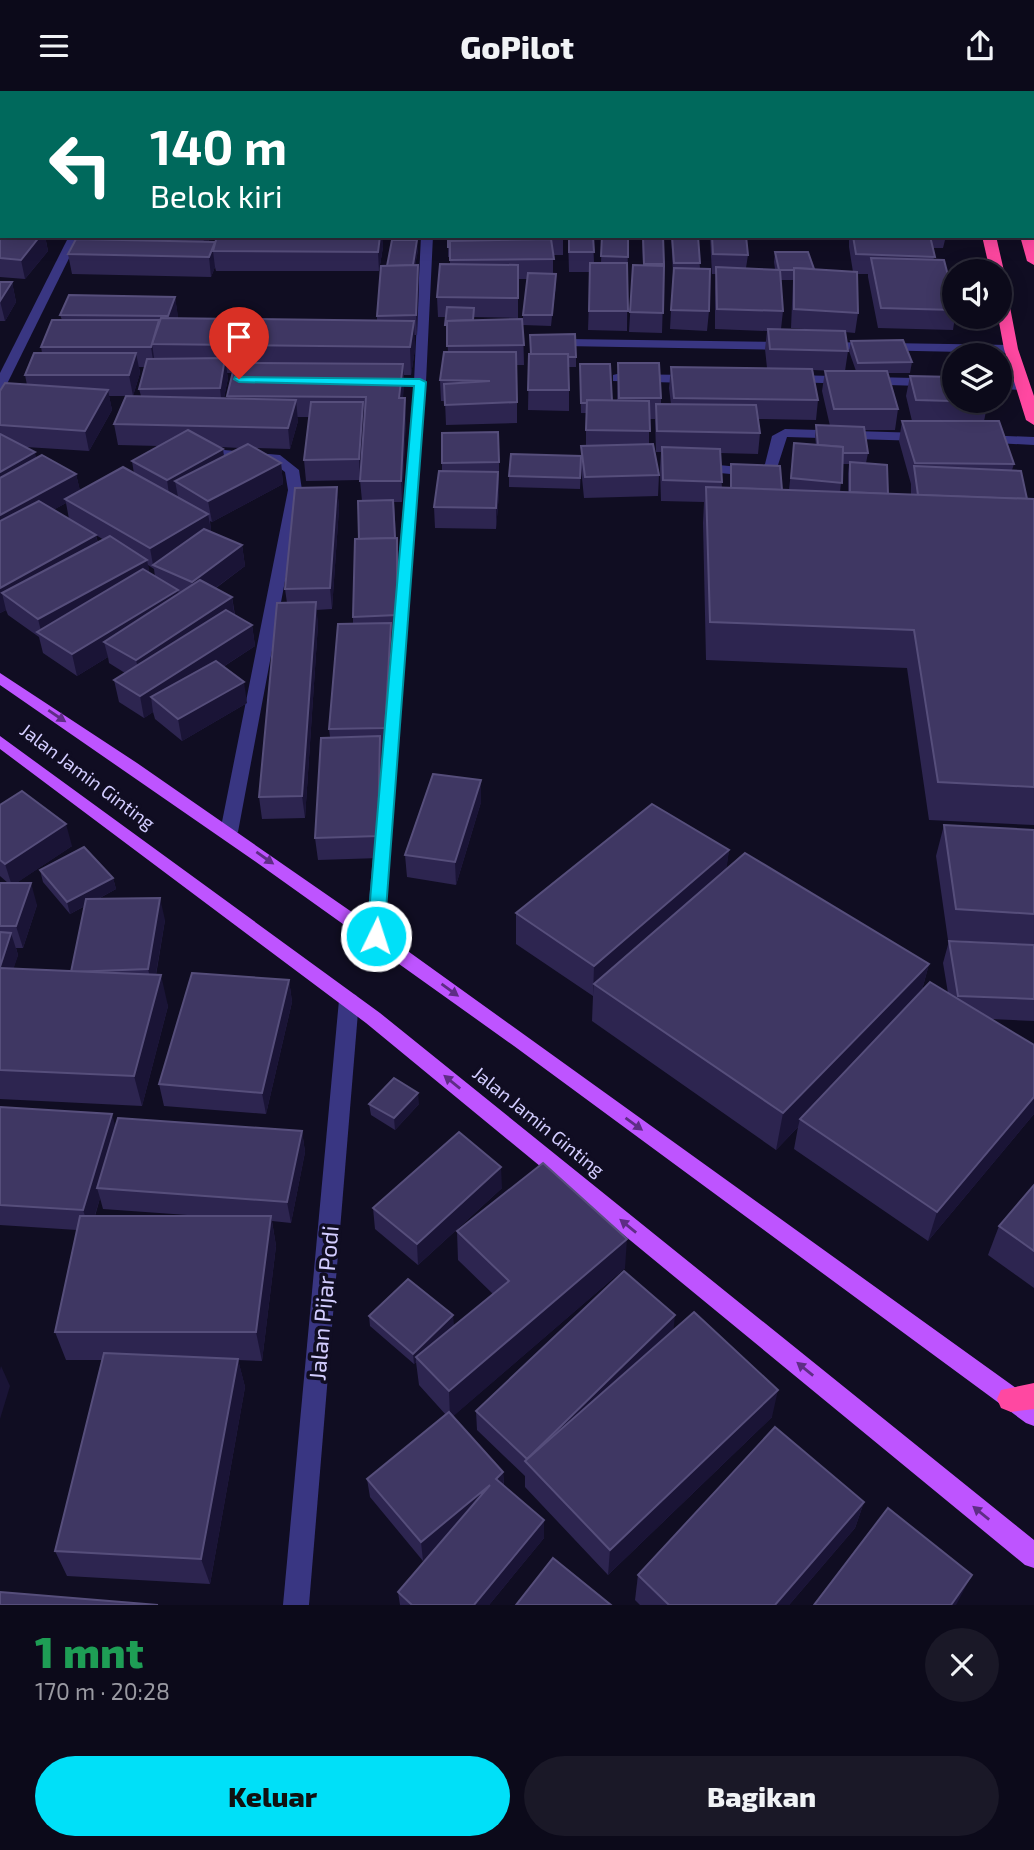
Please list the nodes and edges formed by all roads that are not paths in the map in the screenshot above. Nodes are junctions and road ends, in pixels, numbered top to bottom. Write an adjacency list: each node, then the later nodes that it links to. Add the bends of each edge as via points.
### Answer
1 (74, 238): 16 (street)
2 (427, 238): 28 (street)
3 (989, 238): 5 (highway)
4 (1028, 238): 6 (highway)
5 (994, 259)
6 (1034, 261)
7 (567, 343): 8 (street)
8 (803, 346)
9 (817, 346): 10 (street)
10 (942, 348)
11 (1012, 352): 18 (highway)
12 (617, 378): 13 (street)
13 (699, 379)
14 (781, 379): 15 (street)
15 (942, 383)
16 (0, 386)
17 (1012, 386): 18 (street)
18 (1022, 386): 19 (highway)
19 (1034, 420)
20 (941, 438): 24 (street, via 785,433 779,436 771,465 763,473)
21 (967, 439): 22 (street)
22 (1034, 441)
23 (224, 454): 27 (street, via 280,459 292,470 295,489)
24 (685, 465)
25 (0, 678): 27 (main road, Jalan Jamin Ginting, one-way to 27)
26 (0, 741): 29 (main road, Jalan Jamin Ginting)
27 (229, 832): 28 (main road, Jalan Jamin Ginting, one-way to 28)
28 (376, 936): 30 (main road, Jalan Jamin Ginting, one-way to 30)
29 (349, 1000): 32 (main road, Jalan Jamin Ginting, one-way to 29); 33 (street, Jalan Pijar Podi)
30 (1023, 1397): 31 (main road, Jalan Jamin Ginting)
31 (1034, 1415)
32 (1034, 1556)
33 (296, 1605)

